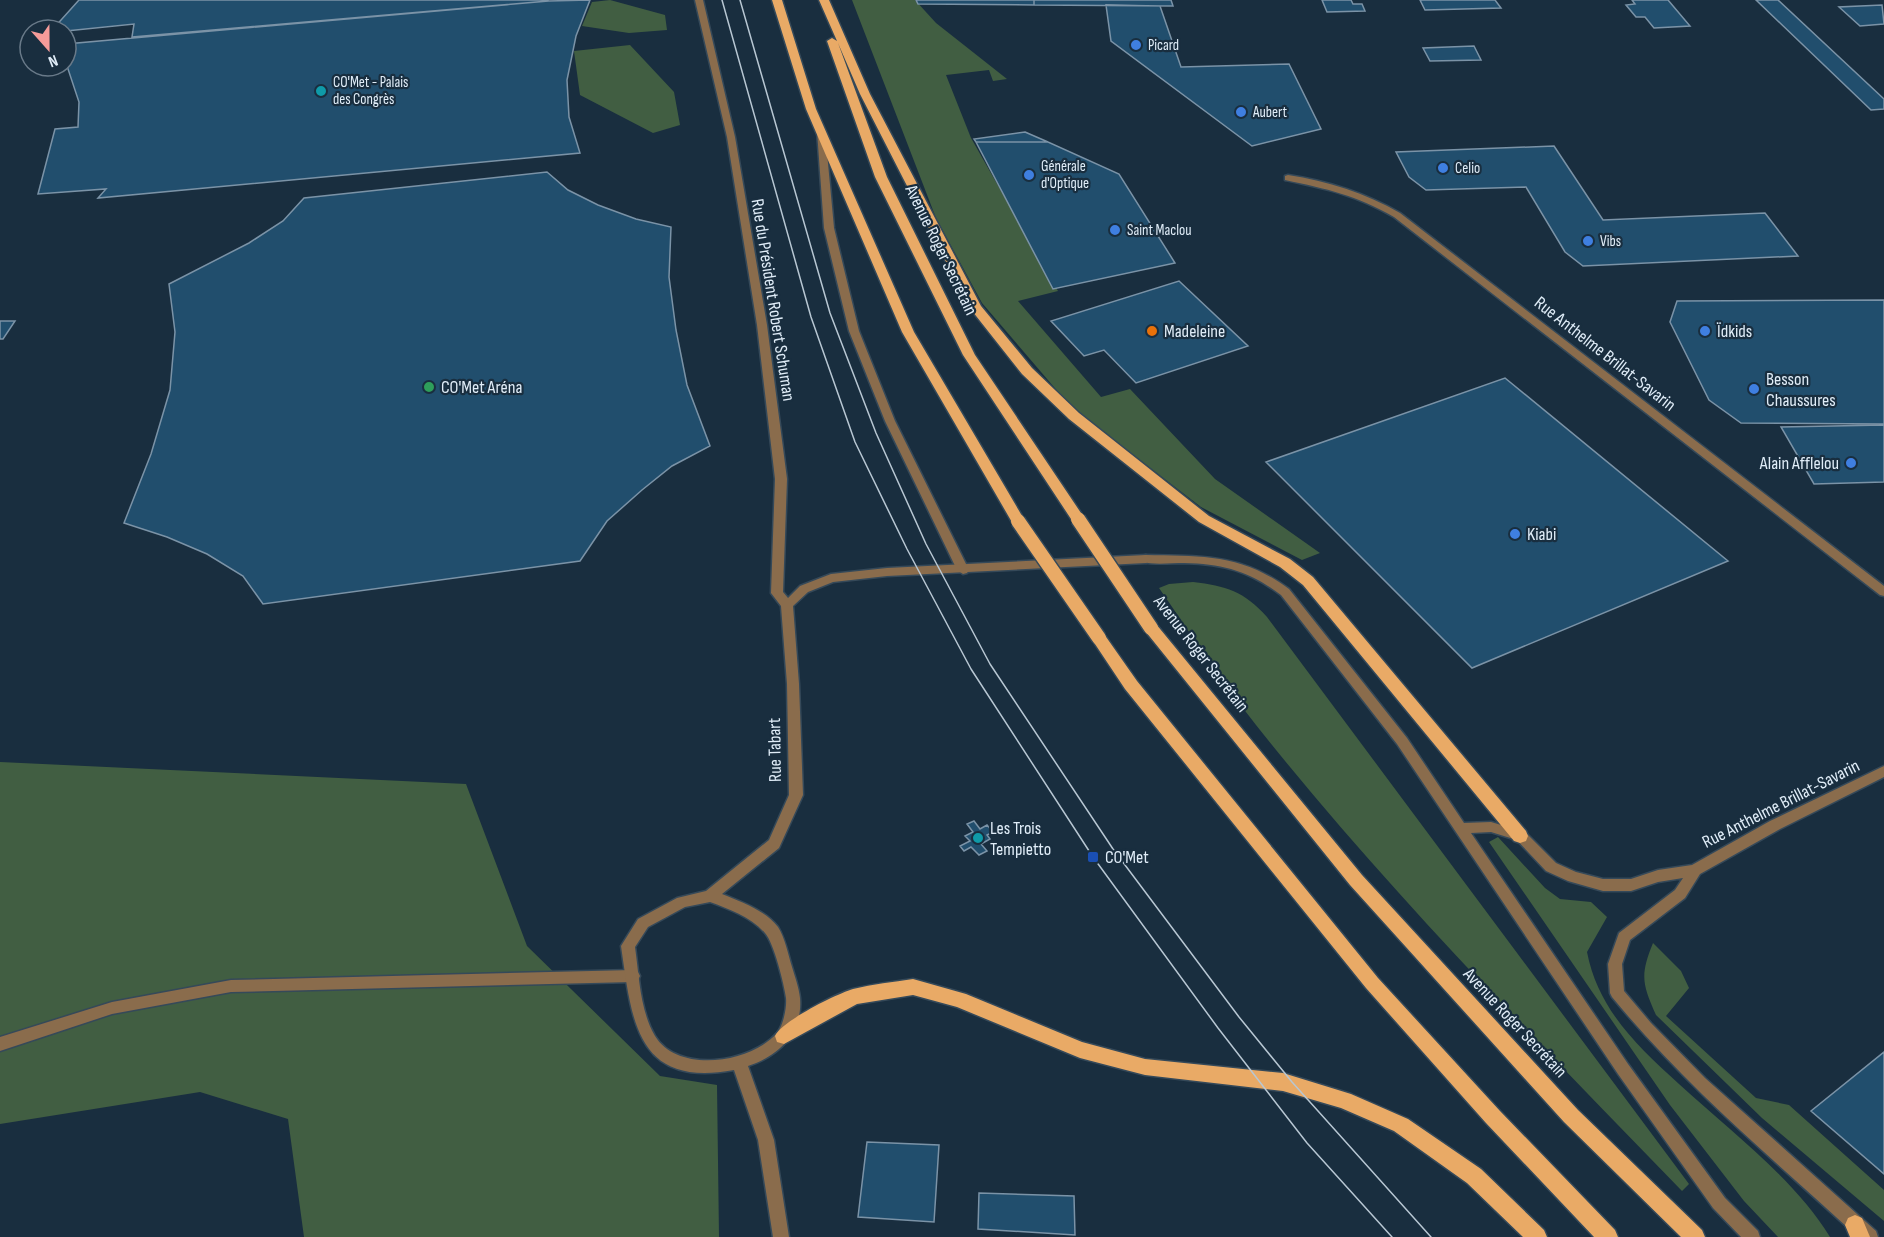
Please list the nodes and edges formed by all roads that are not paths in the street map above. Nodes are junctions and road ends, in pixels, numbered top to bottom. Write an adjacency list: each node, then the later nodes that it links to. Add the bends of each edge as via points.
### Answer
1 (699, 0): 9 (street, Rue du Président Robert Schuman, via 731,137 762,325 781,479 777,593)
2 (777, 0): 5 (main road)
3 (818, 0): 23 (main road, Avenue Roger Secrétain, bridge, via 881,177 969,355 1151,628 1356,880 1571,1116)
4 (824, 0): 12 (main road, via 865,94 975,307 1027,371 1074,416 1204,519 1285,563 1308,581)
5 (820, 129): 7 (street, via 828,228 854,332 890,421); 22 (main road, bridge, via 908,332 1018,521 1131,685 1372,983)
6 (1288, 178): 8 (street, Rue Anthelme Brillat-Savarin, via 1359,195 1397,215)
7 (963, 570): 9 (street, via 831,578 804,589); 11 (street, via 1146,559 1214,561 1269,578 1285,592 1402,741)
8 (1884, 592)
9 (786, 605): 14 (street, Rue Tabart, via 794,684 796,795 774,844)
10 (1884, 771): 13 (street, Rue Anthelme Brillat-Savarin)
11 (1461, 828): 12 (street, via 1491,827); 24 (street, via 1623,1069 1719,1203)
12 (1520, 836): 13 (street, via 1551,867 1603,885 1631,885)
13 (1695, 870): 19 (street, via 1680,894 1623,937 1615,964 1617,993 1700,1083)
14 (710, 896): 15 (street, via 682,902 644,923 628,946); 16 (street, via 753,915 774,933 794,999)
15 (633, 976): 17 (street, via 231,986 112,1008); 18 (street, via 638,1010 653,1047 675,1063 707,1068)
16 (784, 1036): 18 (street, via 764,1053); 21 (main road, via 854,997 913,987 960,1000 1080,1050 1145,1067 1283,1082 1344,1100 1401,1125 1474,1176)
17 (0, 1044)
18 (740, 1063): 20 (street, via 766,1140)
19 (1862, 1233)
20 (781, 1237)
21 (1537, 1237)
22 (1608, 1237)
23 (1695, 1237)
24 (1752, 1237)

